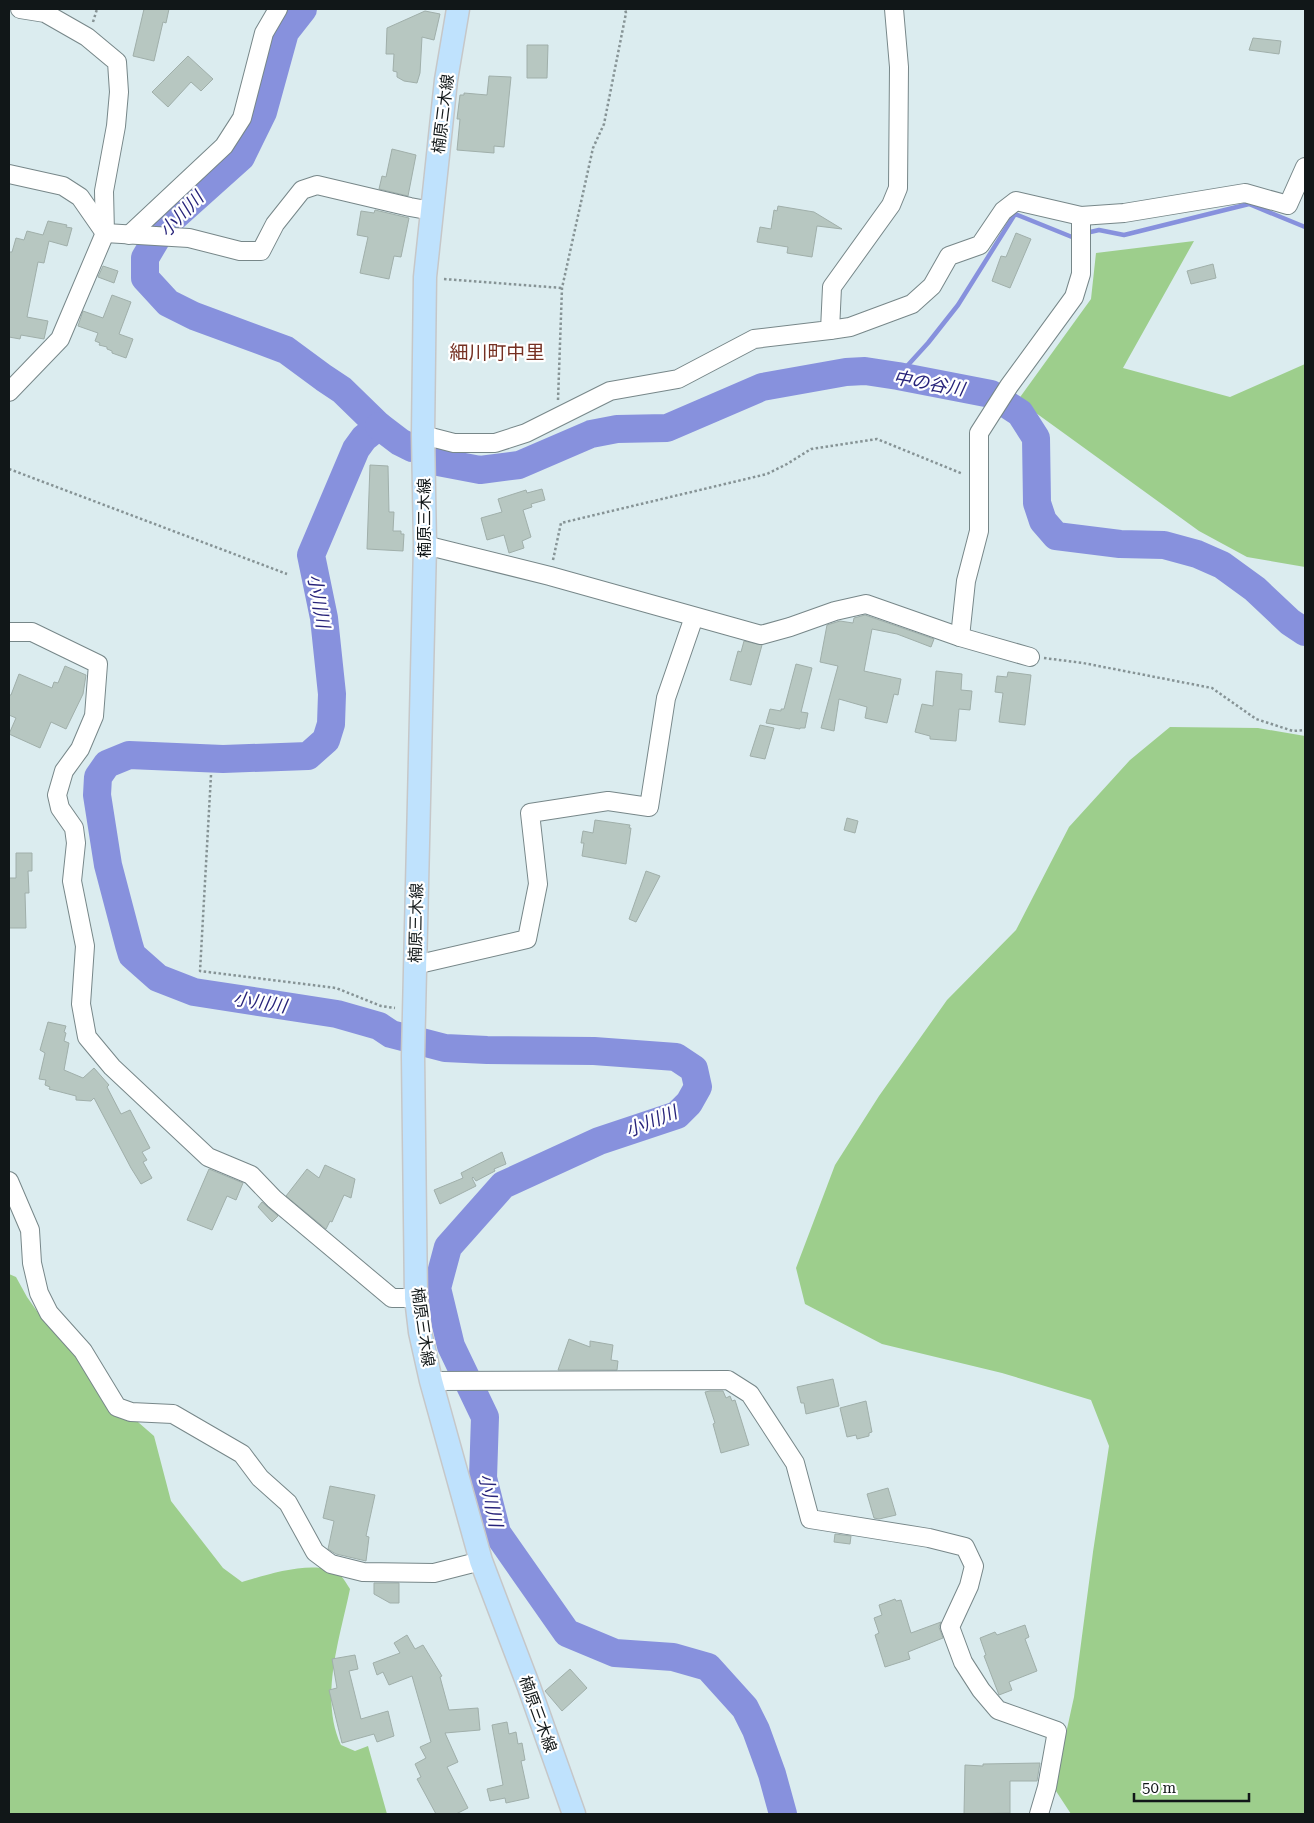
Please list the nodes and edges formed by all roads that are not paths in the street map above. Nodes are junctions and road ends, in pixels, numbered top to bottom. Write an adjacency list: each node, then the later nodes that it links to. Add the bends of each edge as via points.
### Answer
1 (18, 9): 5 (street); 10 (street, via 45,13 87,37 117,62 119,92 104,190)
2 (278, 9): 11 (street, via 264,33 242,118 224,146)
3 (458, 9): 8 (main road, 楠原三木線, via 446,80)
4 (894, 9): 12 (street, via 899,67 898,188 891,205 832,287)
5 (9, 18)
6 (1305, 168): 9 (street, via 1288,205 1245,192)
7 (9, 174): 10 (street, via 63,186 80,197)
8 (432, 211): 11 (street, via 317,185 302,190 275,224 260,251 240,251 189,238); 14 (main road, 楠原三木線, via 425,277)
9 (1081, 220): 12 (street, via 1016,201 1003,211 980,245 949,256 932,286 912,304 850,327); 18 (street, via 1081,274 1074,296 1009,386 980,433 979,531 966,581)
10 (104, 233): 11 (street); 13 (street, via 60,339)
11 (129, 235)
12 (830, 330): 14 (street, via 754,339 678,379 610,390 526,433 495,443 454,443)
13 (9, 392)
14 (423, 435): 15 (main road, 楠原三木線)
15 (425, 544): 16 (street); 20 (main road, 楠原三木線)
16 (694, 617): 18 (street, via 761,635 836,610 866,604); 20 (street, via 666,698 649,807 608,801 530,813 538,884 527,939)
17 (9, 632): 23 (street, via 32,632 98,664 94,716 80,749 64,771 58,795 60,808 74,828 76,843 72,881 85,946 81,1004 87,1037 112,1067 208,1157 251,1174 274,1199 392,1298)
18 (960, 637): 19 (street)
19 (1030, 657)
20 (415, 965): 23 (main road, 楠原三木線)
21 (9, 1181): 22 (street)
22 (15, 1204): 25 (street, via 30,1230 32,1262 39,1293 48,1313 83,1351 117,1407 131,1412 173,1414 242,1454 260,1478 288,1502 315,1552 331,1564 363,1572 434,1573)
23 (416, 1298): 24 (main road, 楠原三木線, via 420,1332)
24 (441, 1380): 25 (main road, 楠原三木線); 27 (street, via 728,1380 750,1394 795,1463 810,1519 920,1537 965,1548 974,1566 969,1586 950,1627 963,1662 998,1710 1057,1731)
25 (482, 1561): 26 (main road, 楠原三木線)
26 (574, 1814)
27 (1039, 1814)

